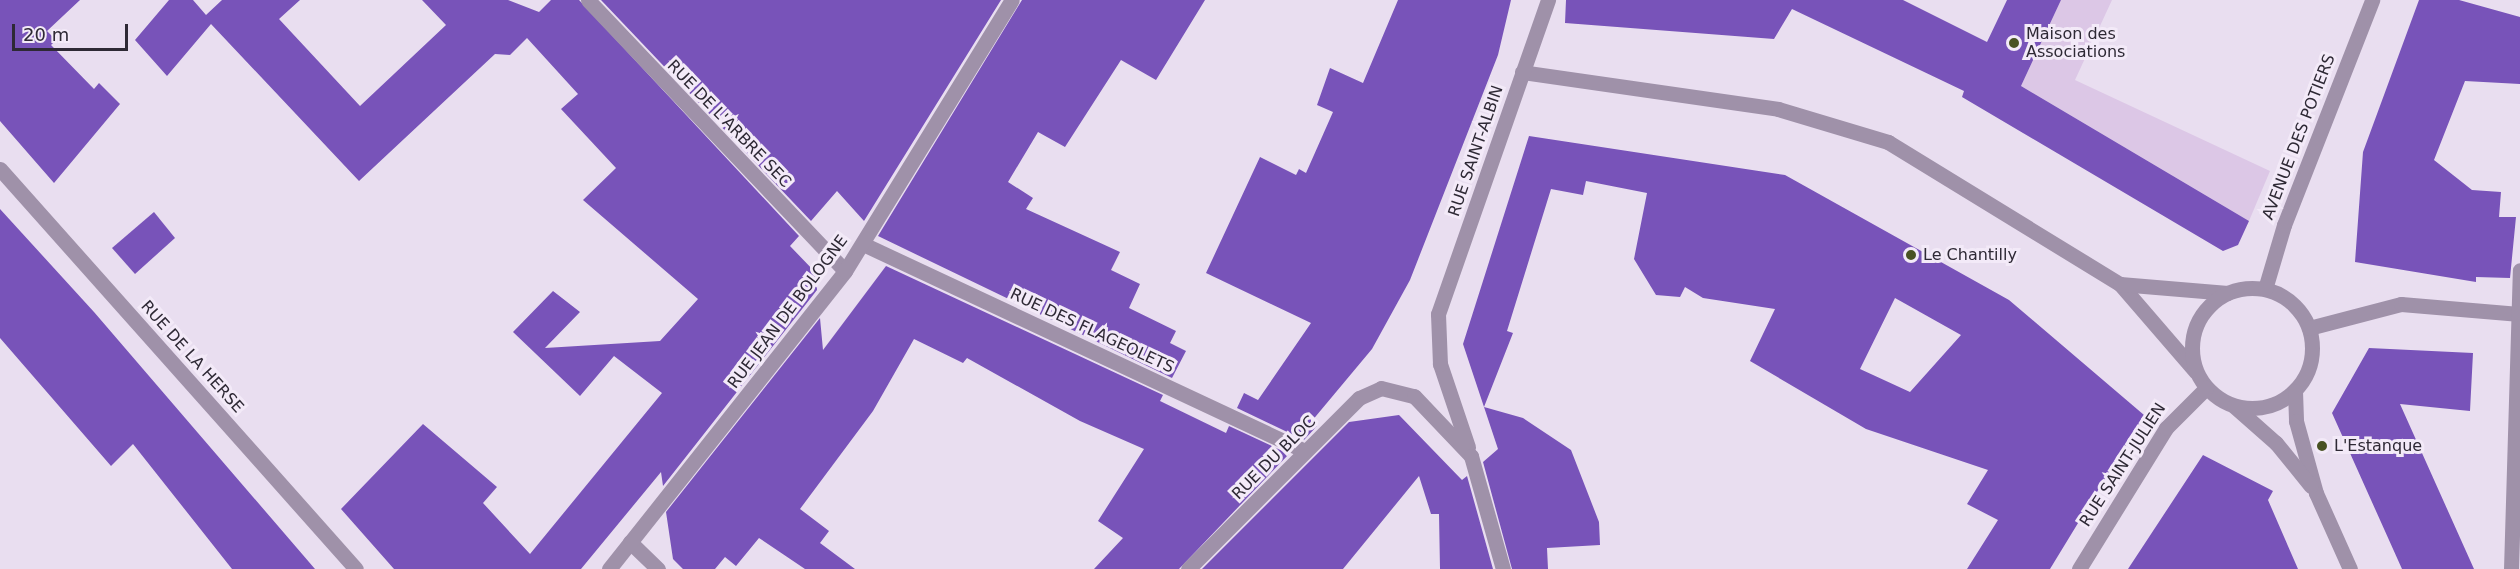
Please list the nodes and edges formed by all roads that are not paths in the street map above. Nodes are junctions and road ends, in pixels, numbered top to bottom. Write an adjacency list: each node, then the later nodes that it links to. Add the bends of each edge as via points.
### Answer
1 (588, 0): 9 (street, RUE DE L'ARBRE SEC)
2 (1012, 0): 7 (street, RUE JEAN DE BOLOGNE)
3 (1548, 0): 5 (street, RUE SAINT-ALBIN)
4 (2372, 0): 11 (street, AVENUE DES POTIERS, via 2284,225)
5 (1522, 72): 10 (street, via 1778,109 1870,135 1910,153); 20 (street, RUE SAINT-ALBIN, via 1438,314 1440,364)
6 (0, 169): 23 (street, RUE DE LA HERSE)
7 (863, 244): 9 (street, RUE JEAN DE BOLOGNE); 19 (street, RUE DES FLAGEOLETS)
8 (2520, 270): 13 (street)
9 (845, 271): 22 (street, RUE JEAN DE BOLOGNE)
10 (2120, 284): 12 (street); 15 (street)
11 (2265, 289): 12 (street); 14 (street, via 2295,306)
12 (2228, 293): 15 (street, via 2205,309 2196,325 2192,344)
13 (2518, 314): 14 (street, via 2401,304); 30 (street)
14 (2309, 328): 17 (street, via 2311,361)
15 (2196, 372): 16 (street)
16 (2206, 388): 18 (street); 28 (street, RUE SAINT-JULIEN, via 2166,428)
17 (2295, 391): 18 (street, via 2261,408); 21 (street, via 2296,421)
18 (2233, 406): 21 (street, via 2276,443)
19 (1305, 451): 20 (street, RUE DU BLOC, via 1359,398 1393,388 1423,403); 26 (street, RUE DU BLOC)
20 (1471, 456): 27 (street)
21 (2316, 493): 29 (street)
22 (630, 542): 24 (street, RUE JEAN DE BOLOGNE); 25 (street)
23 (356, 569)
24 (609, 569)
25 (658, 569)
26 (1188, 569)
27 (1503, 569)
28 (2079, 569)
29 (2350, 569)
30 (2511, 569)

